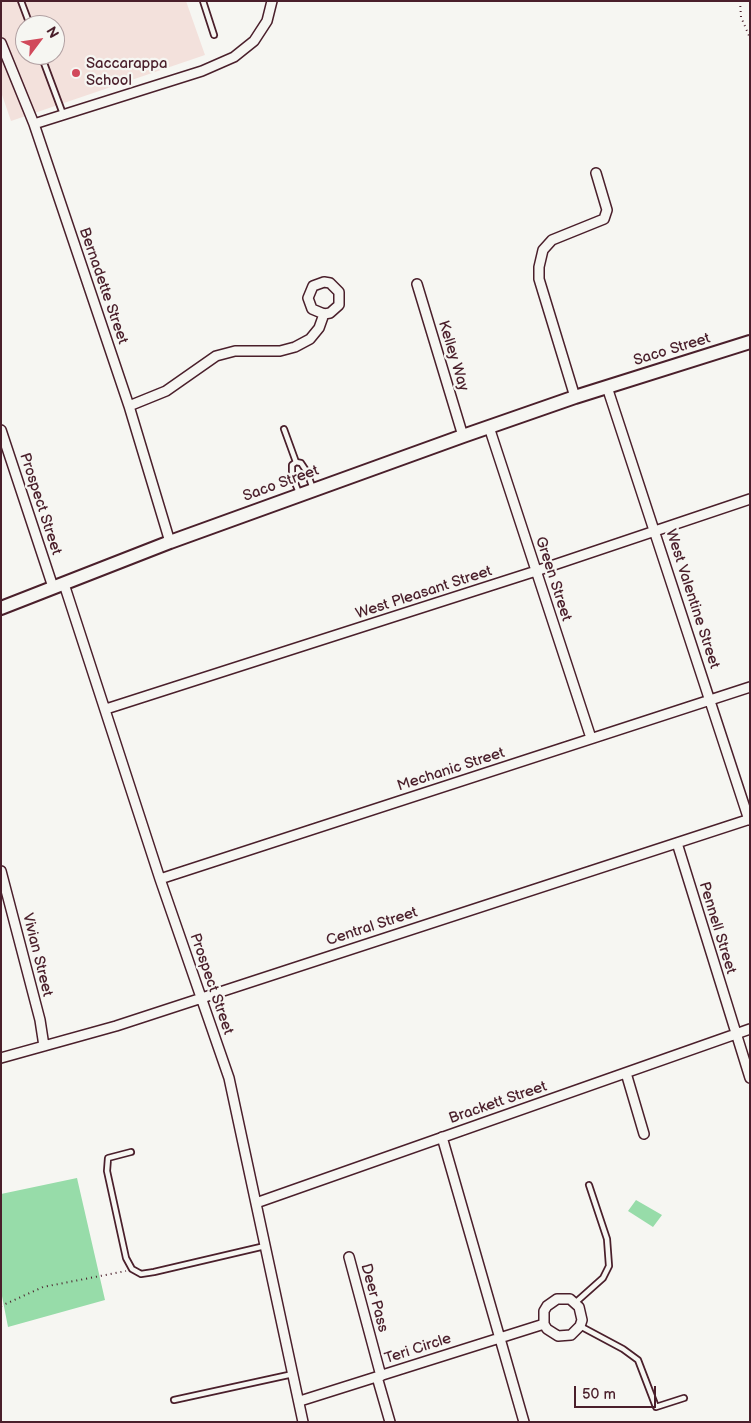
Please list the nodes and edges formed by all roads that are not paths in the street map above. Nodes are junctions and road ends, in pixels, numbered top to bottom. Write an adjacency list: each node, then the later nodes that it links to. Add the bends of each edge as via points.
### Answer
1 (21, 1): 4 (lane)
2 (203, 1): 5 (lane)
3 (272, 1): 8 (street, via 267,21 254,41 234,57 123,98)
4 (26, 15)
5 (214, 35)
6 (1, 43): 9 (street, Bernadette Street)
7 (45, 65): 8 (lane)
8 (63, 114): 9 (street)
9 (34, 124): 16 (street, Bernadette Street)
10 (596, 173): 15 (street, via 607,210 604,219 552,240 543,250 538,267)
11 (417, 284): 20 (street, Kelley Way)
12 (324, 314): 16 (street, via 310,339 295,347 280,351 235,351 216,356 166,391)
13 (750, 342): 14 (main road, Saco Street)
14 (607, 387): 15 (main road, Saco Street); 25 (street, West Valentine Street)
15 (575, 397): 17 (main road, Saco Street)
16 (129, 406): 26 (street, Bernadette Street)
17 (489, 427): 20 (main road, Saco Street); 27 (street, Green Street)
18 (284, 429): 21 (lane)
19 (1, 430): 28 (street, Prospect Street)
20 (463, 436): 22 (main road, Saco Street)
21 (296, 462): 22 (lane, via 308,472); 23 (lane, via 292,465 292,475)
22 (313, 490): 23 (main road, Saco Street)
23 (300, 495): 26 (main road, Saco Street)
24 (750, 499): 25 (street, West Pleasant Street)
25 (655, 530): 27 (street, West Pleasant Street); 31 (street, West Valentine Street)
26 (170, 542): 28 (main road, Saco Street)
27 (536, 571): 32 (street, West Pleasant Street); 33 (street, Green Street)
28 (58, 586): 29 (main road, Saco Street); 32 (street, Prospect Street)
29 (1, 608)
30 (750, 686): 31 (street, Mechanic Street)
31 (710, 700): 33 (street, Mechanic Street); 34 (street, West Valentine Street)
32 (106, 710): 37 (street, Prospect Street)
33 (591, 738): 37 (street, Mechanic Street)
34 (749, 819): 35 (street, Central Street)
35 (677, 843): 38 (street, Central Street); 40 (street, Pennell Street)
36 (1, 871): 41 (street, Vivian Street)
37 (160, 879): 38 (street, Prospect Street)
38 (201, 997): 41 (street, Central Street); 49 (street, Prospect Street, via 229,1078)
39 (750, 1029): 40 (street, Brackett Street)
40 (736, 1034): 43 (street, Brackett Street); 44 (street, Pennell Street)
41 (44, 1046): 42 (street, Central Street)
42 (1, 1058)
43 (626, 1073): 45 (street); 46 (street, Brackett Street)
44 (750, 1078)
45 (644, 1134)
46 (442, 1137): 49 (street, Brackett Street); 55 (street)
47 (131, 1152): 50 (lane, via 108,1158 107,1171 126,1258 132,1270 141,1274 154,1272)
48 (589, 1185): 52 (lane, via 607,1240 609,1266 603,1278)
49 (256, 1203): 50 (street, Prospect Street)
50 (265, 1246): 56 (street, Prospect Street)
51 (349, 1257): 57 (street, Deer Pass)
52 (575, 1303): 53 (street, via 564,1298 552,1301 544,1311); 54 (street, via 581,1314)
53 (544, 1324): 54 (street, via 558,1336 571,1335); 55 (street, Teri Circle)
54 (580, 1326): 58 (lane, via 638,1360 656,1407)
55 (499, 1338): 57 (street, Teri Circle); 63 (street)
56 (293, 1374): 59 (lane); 60 (street, Prospect Street)
57 (379, 1376): 60 (street, Teri Circle); 62 (street, Deer Pass)
58 (684, 1398)
59 (174, 1400)
60 (300, 1402): 61 (street, Prospect Street)
61 (303, 1422)
62 (390, 1422)
63 (524, 1422)

